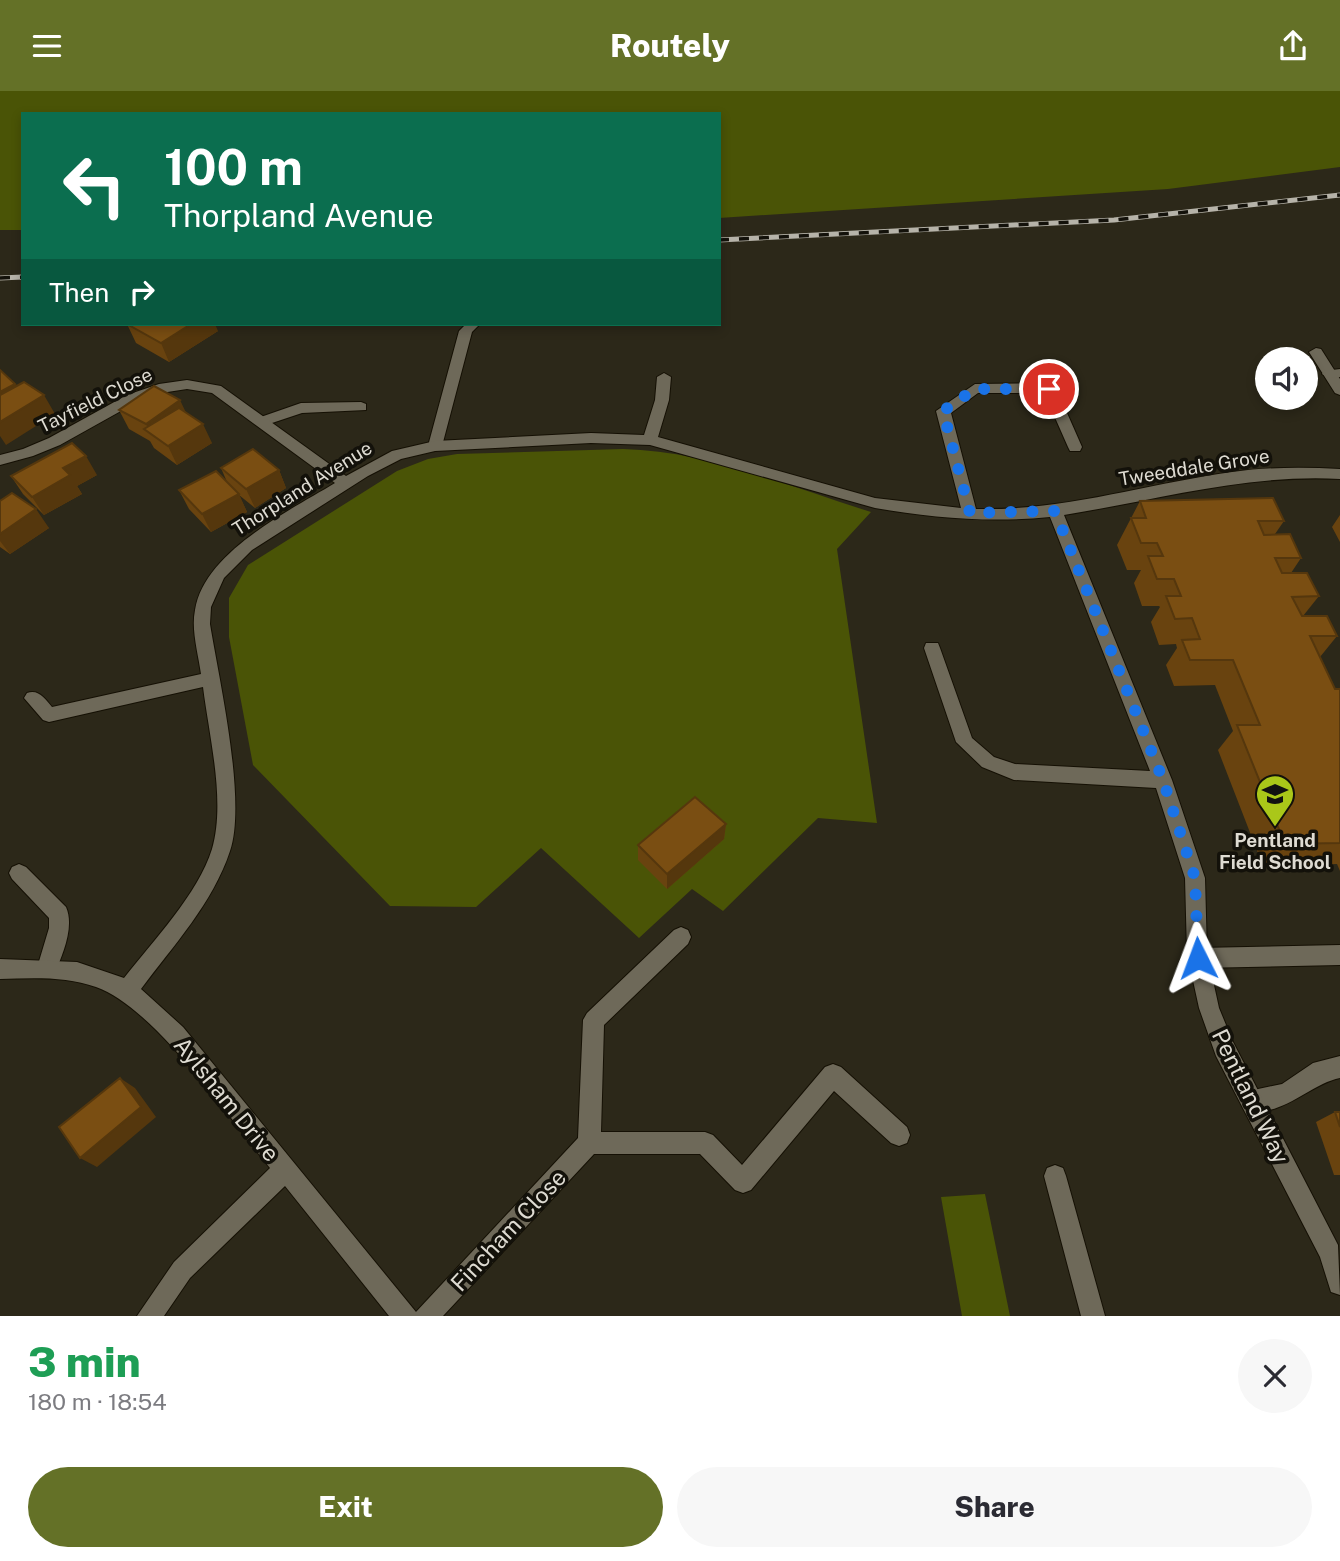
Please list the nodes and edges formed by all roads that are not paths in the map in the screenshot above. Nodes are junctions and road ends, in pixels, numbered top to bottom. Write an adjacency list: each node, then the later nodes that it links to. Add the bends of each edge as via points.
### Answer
1 (471, 326): 9 (street)
2 (1318, 354): 3 (street)
3 (1335, 373): 5 (street)
4 (664, 377): 8 (street)
5 (1340, 390)
6 (361, 407): 7 (street, via 301,408)
7 (260, 422): 11 (street, Tayfield Close, via 216,389 177,384 150,390 46,445); 13 (street, Tayfield Close)
8 (650, 440): 9 (street, Thorpland Avenue, via 591,438); 15 (street, Thorpland Avenue, via 875,503)
9 (435, 446): 13 (street, Thorpland Avenue, via 397,456)
10 (1075, 447): 15 (street, via 1049,389 975,389 943,411)
11 (0, 460)
12 (1340, 474): 14 (street, Tweeddale Grove, via 1263,471)
13 (345, 483): 17 (street, Thorpland Avenue, via 246,546 218,575 202,615)
14 (1055, 511): 15 (street, Thorpland Avenue); 19 (street, Pentland Way)
15 (970, 513)
16 (932, 648): 19 (street, via 965,742 988,762 1014,772)
17 (209, 679): 18 (street, via 49,715); 26 (street, Thorpland Avenue, via 225,783 221,850 201,893)
18 (33, 698)
19 (1163, 780): 23 (street, Pentland Way, via 1195,878)
20 (19, 873): 24 (street, via 59,914)
21 (681, 937): 30 (street, via 594,1020)
22 (1340, 955): 23 (street)
23 (1198, 958): 28 (street, Pentland Way, via 1224,1048)
24 (47, 968): 25 (street, Aylsham Drive); 26 (street, Aylsham Drive, via 95,975)
25 (0, 969)
26 (128, 990): 31 (street, Aylsham Drive, via 175,1034)
27 (1340, 1067): 28 (street, via 1321,1070 1286,1094)
28 (1252, 1100): 33 (street, Pentland Way, via 1330,1253)
29 (899, 1135): 30 (street, via 833,1075 743,1182 705,1143)
30 (589, 1143): 36 (street, Fincham Close)
31 (285, 1170): 34 (street, via 182,1270); 35 (street, Aylsham Drive)
32 (1055, 1176): 37 (street)
33 (1340, 1283)
34 (149, 1316)
35 (405, 1316)
36 (426, 1316)
37 (1093, 1316)

